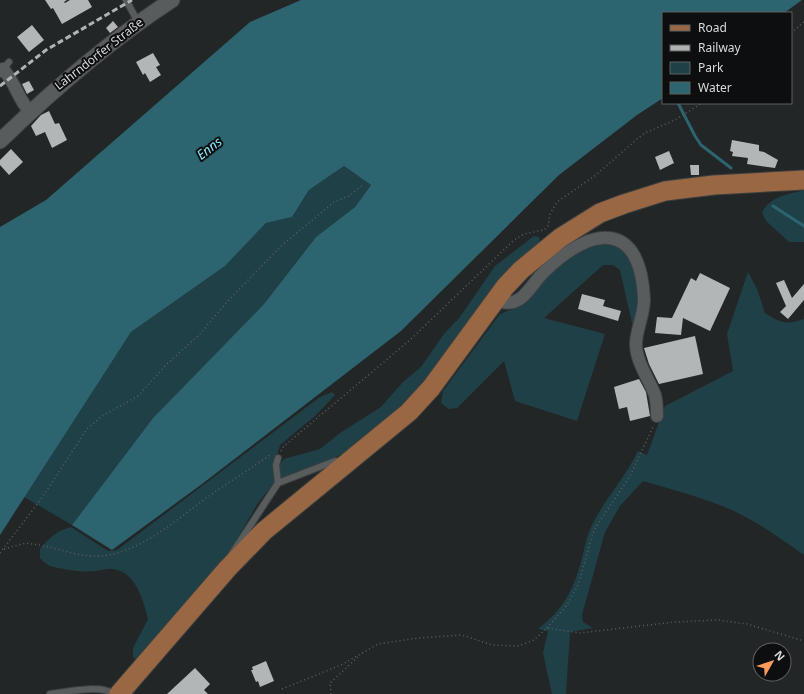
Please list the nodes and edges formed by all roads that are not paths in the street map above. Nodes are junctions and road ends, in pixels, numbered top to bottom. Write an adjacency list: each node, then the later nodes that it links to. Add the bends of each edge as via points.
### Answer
1 (126, 0): 3 (lane)
2 (172, 0): 3 (street, Lahrndorfer Straße)
3 (138, 22): 5 (street, Lahrndorfer Straße, via 80,67)
4 (4, 67): 5 (street, via 23,104)
5 (30, 112): 6 (street, Lahrndorfer Straße)
6 (0, 141)
7 (804, 180): 8 (main road, via 665,191 600,213 560,238 521,270)
8 (495, 300): 9 (street, via 506,304 520,298 544,271 568,252 589,240 603,237 619,240 627,246 634,258 642,284 644,301 636,349 656,397); 11 (main road, via 431,388 409,412)
9 (657, 416)
10 (275, 456): 12 (lane)
11 (345, 464): 12 (lane, via 335,461); 13 (main road, via 264,531)
12 (278, 483): 13 (lane, via 234,548)
13 (228, 568): 16 (main road)
14 (50, 694): 15 (lane, via 86,690 109,691)
15 (114, 694)
16 (119, 694)

